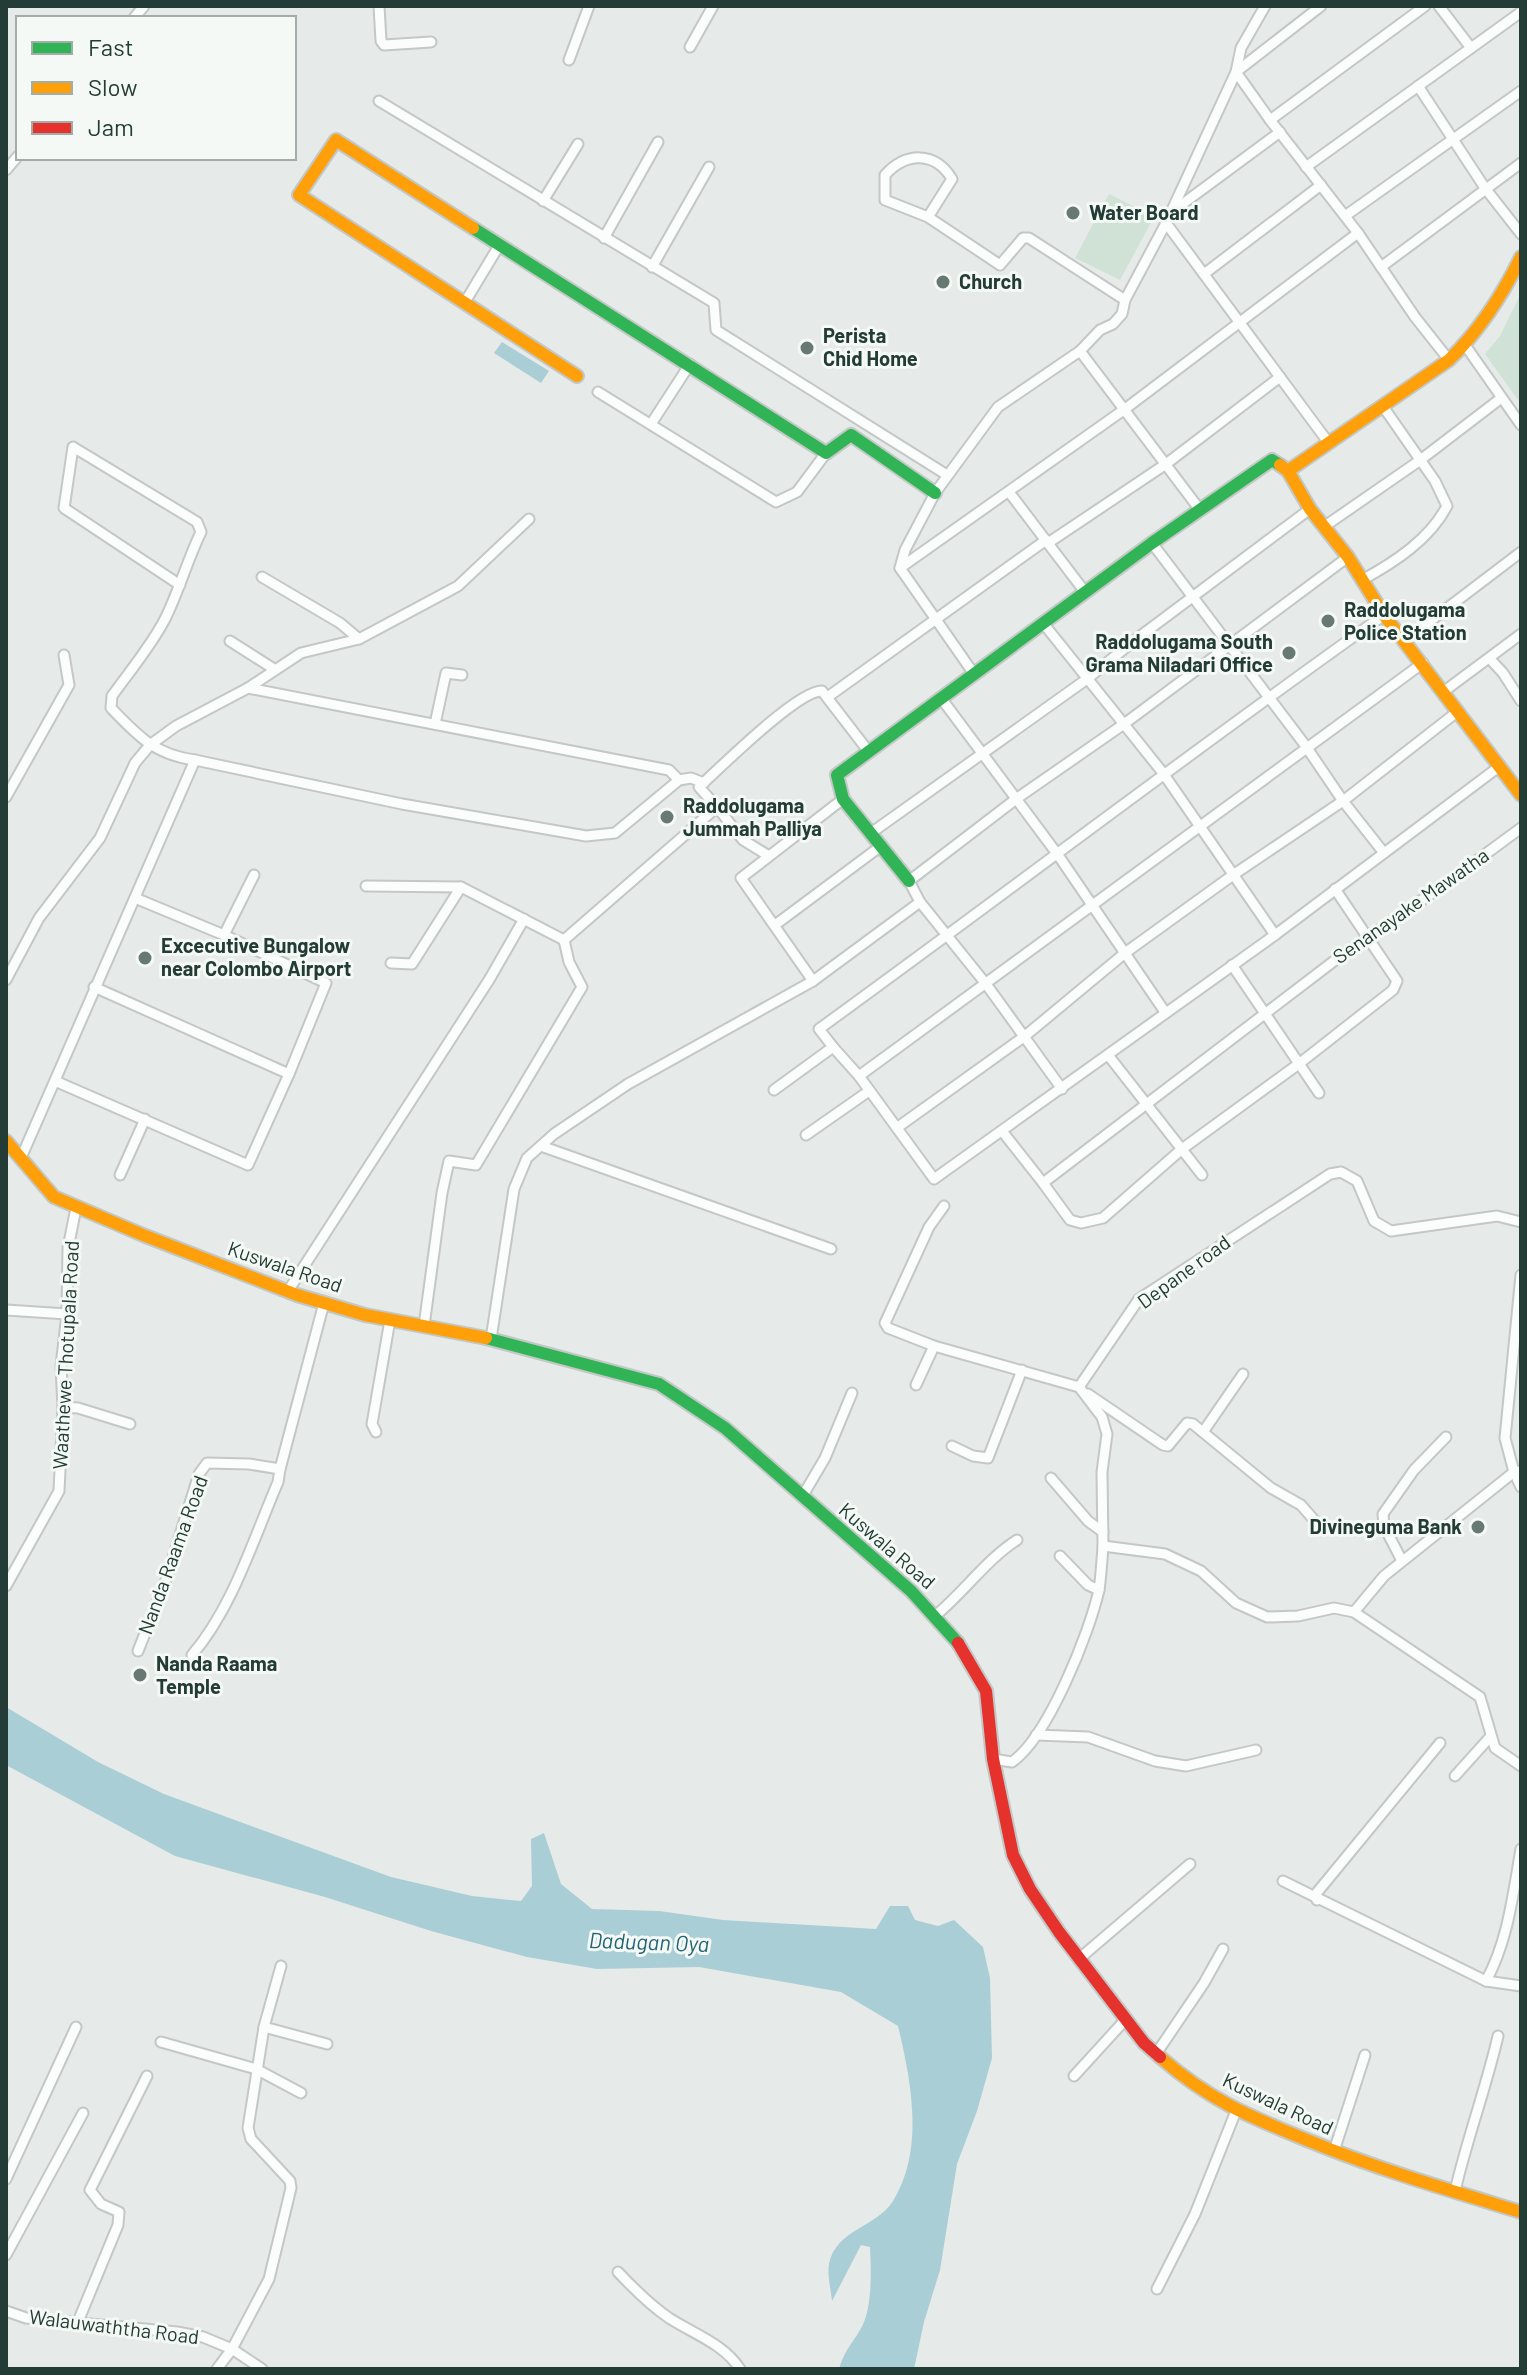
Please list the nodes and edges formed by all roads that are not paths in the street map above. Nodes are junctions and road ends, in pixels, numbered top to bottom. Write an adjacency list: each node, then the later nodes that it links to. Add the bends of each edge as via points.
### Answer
1 (379, 6): 9 (street, via 384,45)
2 (589, 6): 12 (street)
3 (713, 6): 10 (street)
4 (1265, 6): 13 (street, via 1241,48)
5 (1321, 6): 13 (street)
6 (1425, 6): 17 (street)
7 (1439, 6): 11 (street)
8 (1521, 12): 11 (street)
9 (431, 42)
10 (690, 47)
11 (1471, 48): 14 (street)
12 (569, 60)
13 (1236, 72): 17 (street); 30 (street)
14 (1418, 86): 19 (street); 24 (street)
15 (1521, 91): 19 (street)
16 (379, 101): 27 (street)
17 (1270, 120): 18 (street)
18 (1280, 132): 24 (street); 30 (street)
19 (1453, 138): 26 (street); 28 (street)
20 (658, 142): 33 (street)
21 (578, 144): 27 (street)
22 (1521, 163): 26 (street)
23 (709, 167): 36 (street)
24 (1306, 167): 25 (street)
25 (1321, 185): 28 (street); 38 (street)
26 (1485, 188): 32 (street); 37 (street)
27 (543, 201): 33 (street)
28 (1345, 216): 31 (street)
29 (928, 217): 29 (street, via 952,179 944,166 926,157 896,163 885,175 885,200); 39 (street, via 1000,265 1023,238 1029,238)
30 (1168, 218): 38 (street); 39 (street)
31 (1358, 233): 37 (street); 41 (street)
32 (1521, 234)
33 (604, 238): 36 (street)
34 (500, 244): 40 (street); 40 (street, via 336,140 299,195); 45 (street)
35 (1521, 257): 42 (street)
36 (652, 267): 59 (street, via 714,303 716,330)
37 (1381, 267): 44 (street)
38 (1204, 274): 41 (street)
39 (1125, 300): 43 (street, via 1122,314)
40 (465, 302): 46 (street)
41 (1240, 324): 47 (street); 51 (street)
42 (1465, 345): 44 (street); 49 (street)
43 (1080, 351): 51 (street); 59 (street, via 998,407)
44 (1449, 360): 50 (street)
45 (690, 364): 52 (street); 55 (street)
46 (577, 376)
47 (1280, 377): 54 (street); 57 (street)
48 (598, 392): 52 (street)
49 (1500, 399): 53 (street); 56 (street)
50 (1382, 405): 54 (street); 56 (street)
51 (1125, 409): 57 (street); 60 (street)
52 (651, 424): 55 (street, via 776,502 797,492)
53 (1521, 425)
54 (1328, 442): 58 (street)
55 (826, 453): 61 (street, via 851,435)
56 (1419, 461): 65 (street); 72 (street, via 1447,506 1437,526)
57 (1166, 464): 63 (street); 66 (street)
58 (1288, 471): 62 (street); 63 (street, via 1272,460)
59 (947, 475): 61 (street)
60 (1009, 492): 66 (street); 70 (street)
61 (935, 493): 70 (street)
62 (1310, 509): 65 (street); 75 (street)
63 (1200, 510): 67 (street)
64 (529, 519): 80 (street, via 458,586)
65 (1325, 526): 69 (street)
66 (1047, 542): 74 (street); 77 (street)
67 (1152, 543): 74 (street); 75 (street)
68 (1521, 552): 82 (street)
69 (1348, 557): 72 (street); 83 (street)
70 (900, 568): 77 (street)
71 (262, 577): 80 (street)
72 (1362, 580): 76 (street)
73 (180, 585): 73 (street, via 201,532 197,522 73,447 64,508); 100 (street, via 164,622 112,696 111,708)
74 (1085, 592): 78 (street)
75 (1193, 598): 83 (street); 90 (street)
76 (1384, 615): 82 (street); 95 (street)
77 (936, 620): 88 (street); 93 (street)
78 (1043, 623): 88 (street); 90 (street)
79 (1521, 634): 85 (street)
80 (359, 639): 87 (street, via 301,653)
81 (230, 641): 87 (street)
82 (1404, 641): 86 (street)
83 (1230, 646): 95 (street); 99 (street)
84 (64, 655): 110 (street, via 69,685)
85 (1490, 659): 92 (street); 96 (street)
86 (1423, 663): 92 (street); 101 (street)
87 (274, 669): 91 (street)
88 (974, 674): 94 (street)
89 (462, 675): 98 (street, via 446,673)
90 (1087, 679): 99 (street); 103 (street)
91 (248, 688): 98 (street); 100 (street)
92 (1443, 692): 97 (street)
93 (829, 696): 102 (street); 108 (street, via 816,690 795,703)
94 (941, 698): 102 (street); 103 (street)
95 (1267, 698): 101 (street); 106 (street)
96 (1521, 701)
97 (1457, 712): 105 (street); 113 (street)
98 (435, 724): 107 (street, via 669,770)
99 (1124, 724): 106 (street); 112 (street)
100 (150, 745): 104 (street); 141 (street, via 135,763 100,838 39,918)
101 (1308, 749): 113 (street); 115 (street)
102 (869, 752): 111 (street, via 837,775)
103 (982, 754): 112 (street); 117 (street)
104 (195, 760): 107 (street, via 586,836 615,833); 128 (street)
105 (1500, 766): 109 (street); 119 (street)
106 (1163, 773): 115 (street); 120 (street)
107 (679, 780): 108 (street)
108 (704, 783): 114 (street, via 699,787)
109 (1520, 791)
110 (6, 797)
111 (843, 799): 117 (street); 121 (street)
112 (1016, 799): 120 (street); 124 (street)
113 (1343, 801): 119 (street); 123 (street)
114 (717, 807): 121 (street, via 743,840); 137 (street)
115 (1200, 828): 123 (street); 130 (street)
116 (1521, 828): 136 (street, Senanayake Mawatha)
117 (871, 833): 118 (street)
118 (881, 846): 124 (street); 132 (street)
119 (1384, 853): 127 (street)
120 (1058, 855): 130 (street); 135 (street)
121 (769, 856): 132 (street, via 741,878)
122 (254, 875): 133 (street)
123 (1233, 875): 134 (street); 138 (street)
124 (909, 881): 129 (street)
125 (366, 886): 126 (street)
126 (461, 887): 131 (street); 139 (street, via 412,964)
127 (1335, 889): 134 (street); 136 (street)
128 (135, 898): 133 (street); 144 (street)
129 (920, 902): 135 (street); 142 (street)
130 (1093, 907): 138 (street); 143 (street)
131 (524, 919): 137 (street); 175 (street)
132 (775, 925): 142 (street)
133 (224, 935): 151 (street, via 326,983)
134 (1275, 935): 140 (street)
135 (946, 937): 143 (street); 148 (street, via 819,1029)
136 (1369, 937): 146 (street, Senanayake Mawatha); 150 (street, via 1397,981 1393,990)
137 (564, 940): 180 (street, via 582,987 476,1165 449,1161)
138 (1125, 953): 145 (street); 147 (street)
139 (391, 963)
140 (1232, 965): 145 (street); 146 (street)
141 (6, 980)
142 (813, 981): 164 (street, via 628,1084)
143 (986, 984): 147 (street); 152 (street)
144 (94, 987): 151 (street); 153 (street)
145 (1165, 1012): 149 (street)
146 (1265, 1015): 150 (street); 158 (street, Senanayake Mawatha)
147 (1025, 1036): 154 (street); 160 (street)
148 (833, 1047): 152 (street); 155 (street)
149 (1108, 1055): 154 (street); 158 (street)
150 (1300, 1063): 157 (street); 165 (street)
151 (289, 1074): 159 (street, via 248,1165)
152 (859, 1076): 156 (street)
153 (55, 1081): 159 (street); 166 (street)
154 (1062, 1089): 161 (street)
155 (774, 1090)
156 (869, 1091): 160 (street); 162 (street)
157 (1319, 1093)
158 (1147, 1105): 165 (street); 169 (street, Senanayake Mawatha)
159 (145, 1119): 167 (street)
160 (898, 1127): 161 (street, via 934,1179)
161 (1002, 1131): 169 (street)
162 (806, 1135)
163 (6, 1141): 166 (street, Kuswala Road)
164 (541, 1146): 173 (street); 181 (street, via 527,1158 514,1189)
165 (1182, 1149): 168 (street); 169 (street, via 1103,1218 1070,1220)
166 (21, 1158): 171 (street, Kuswala Road, via 54,1197)
167 (120, 1175)
168 (1202, 1175)
169 (1043, 1183)
170 (944, 1206): 182 (street, via 885,1323)
171 (76, 1208): 175 (street, Kuswala Road); 178 (street, Waathewe Thotupala Road, via 68,1248)
172 (1521, 1222): 186 (street, Depane road, via 1497,1216 1391,1231 1374,1221 1357,1181 1341,1172 1330,1174 1139,1299)
173 (831, 1249)
174 (1521, 1275): 195 (street, via 1505,1438)
175 (288, 1291): 176 (street, Kuswala Road)
176 (324, 1303): 179 (street, Kuswala Road); 194 (street)
177 (6, 1310): 178 (street)
178 (67, 1314): 188 (street, Waathewe Thotupala Road)
179 (390, 1320): 180 (street, Kuswala Road); 190 (street, via 372,1424)
180 (424, 1326): 181 (street, Kuswala Road)
181 (491, 1339): 198 (street, Kuswala Road, via 659,1384 725,1428)
182 (934, 1346): 183 (street); 185 (street)
183 (1022, 1370): 186 (street); 193 (street, via 988,1458)
184 (1243, 1374): 191 (street)
185 (916, 1385)
186 (1079, 1387): 191 (street, via 1163,1445 1168,1446 1187,1423); 200 (street, via 1102,1417 1107,1434)
187 (852, 1393): 198 (street)
188 (63, 1407): 189 (street); 205 (street, Waathewe Thotupala Road, via 59,1491)
189 (130, 1424)
190 (376, 1432)
191 (1203, 1432): 199 (street, via 1271,1488 1301,1505)
192 (1446, 1437): 204 (street, via 1383,1514)
193 (952, 1446)
194 (280, 1469): 209 (street, Nanda Raama Road, via 207,1463); 210 (street, via 225,1604)
195 (1518, 1472): 197 (street); 204 (street)
196 (1051, 1478): 200 (street)
197 (1521, 1487)
198 (802, 1497): 208 (street, Kuswala Road)
199 (1321, 1528)
200 (1103, 1532): 202 (street)
201 (1017, 1540): 208 (street)
202 (1103, 1546): 206 (street); 207 (street, via 1165,1554 1201,1571 1236,1603 1267,1617 1334,1608)
203 (1060, 1556): 206 (street)
204 (1402, 1561): 207 (street)
205 (6, 1586)
206 (1099, 1590): 211 (street, via 1068,1680)
207 (1354, 1612): 212 (street, via 1480,1697)
208 (935, 1616): 215 (street, Kuswala Road, via 957,1641 986,1691)
209 (138, 1651)
210 (192, 1655)
211 (1036, 1735): 214 (street, via 1088,1737 1155,1761 1186,1766); 215 (street, via 1012,1762)
212 (1491, 1736): 216 (street, via 1495,1748); 217 (street)
213 (1440, 1743): 221 (street, via 1315,1895)
214 (1256, 1750)
215 (993, 1759): 223 (street, Kuswala Road, via 1013,1855 1030,1889)
216 (1521, 1766)
217 (1455, 1776)
218 (1521, 1849): 225 (street, via 1497,1961)
219 (1190, 1864): 223 (street)
220 (1283, 1881): 221 (street)
221 (1317, 1900): 225 (street)
222 (1223, 1949): 233 (street)
223 (1080, 1958): 227 (street, Kuswala Road)
224 (281, 1966): 229 (street)
225 (1486, 1981): 226 (street)
226 (1521, 1986)
227 (1126, 2019): 233 (street, Kuswala Road); 237 (street)
228 (76, 2027): 242 (street)
229 (264, 2027): 232 (street); 235 (street)
230 (1498, 2036): 243 (street)
231 (161, 2042): 235 (street)
232 (327, 2044)
233 (1156, 2054): 239 (street, Kuswala Road)
234 (1365, 2055): 241 (street)
235 (256, 2069): 238 (street); 250 (street, via 251,2139 291,2188 269,2279)
236 (147, 2076): 249 (street, via 90,2190 101,2204 119,2212 118,2225)
237 (1074, 2076)
238 (301, 2093)
239 (1236, 2111): 241 (street, Kuswala Road); 247 (street, via 1195,2214)
240 (83, 2113): 245 (street)
241 (1334, 2151): 243 (street, Kuswala Road)
242 (6, 2179)
243 (1455, 2191): 244 (street, Kuswala Road)
244 (1521, 2212)
245 (6, 2255)
246 (618, 2272): 253 (street, via 668,2317 731,2355)
247 (1157, 2289)
248 (6, 2311): 249 (street, Walauwaththa Road)
249 (77, 2324): 250 (street, Walauwaththa Road, via 177,2332)
250 (232, 2349): 251 (street); 252 (street, Walauwaththa Road)
251 (217, 2369)
252 (262, 2369)
253 (740, 2369)

